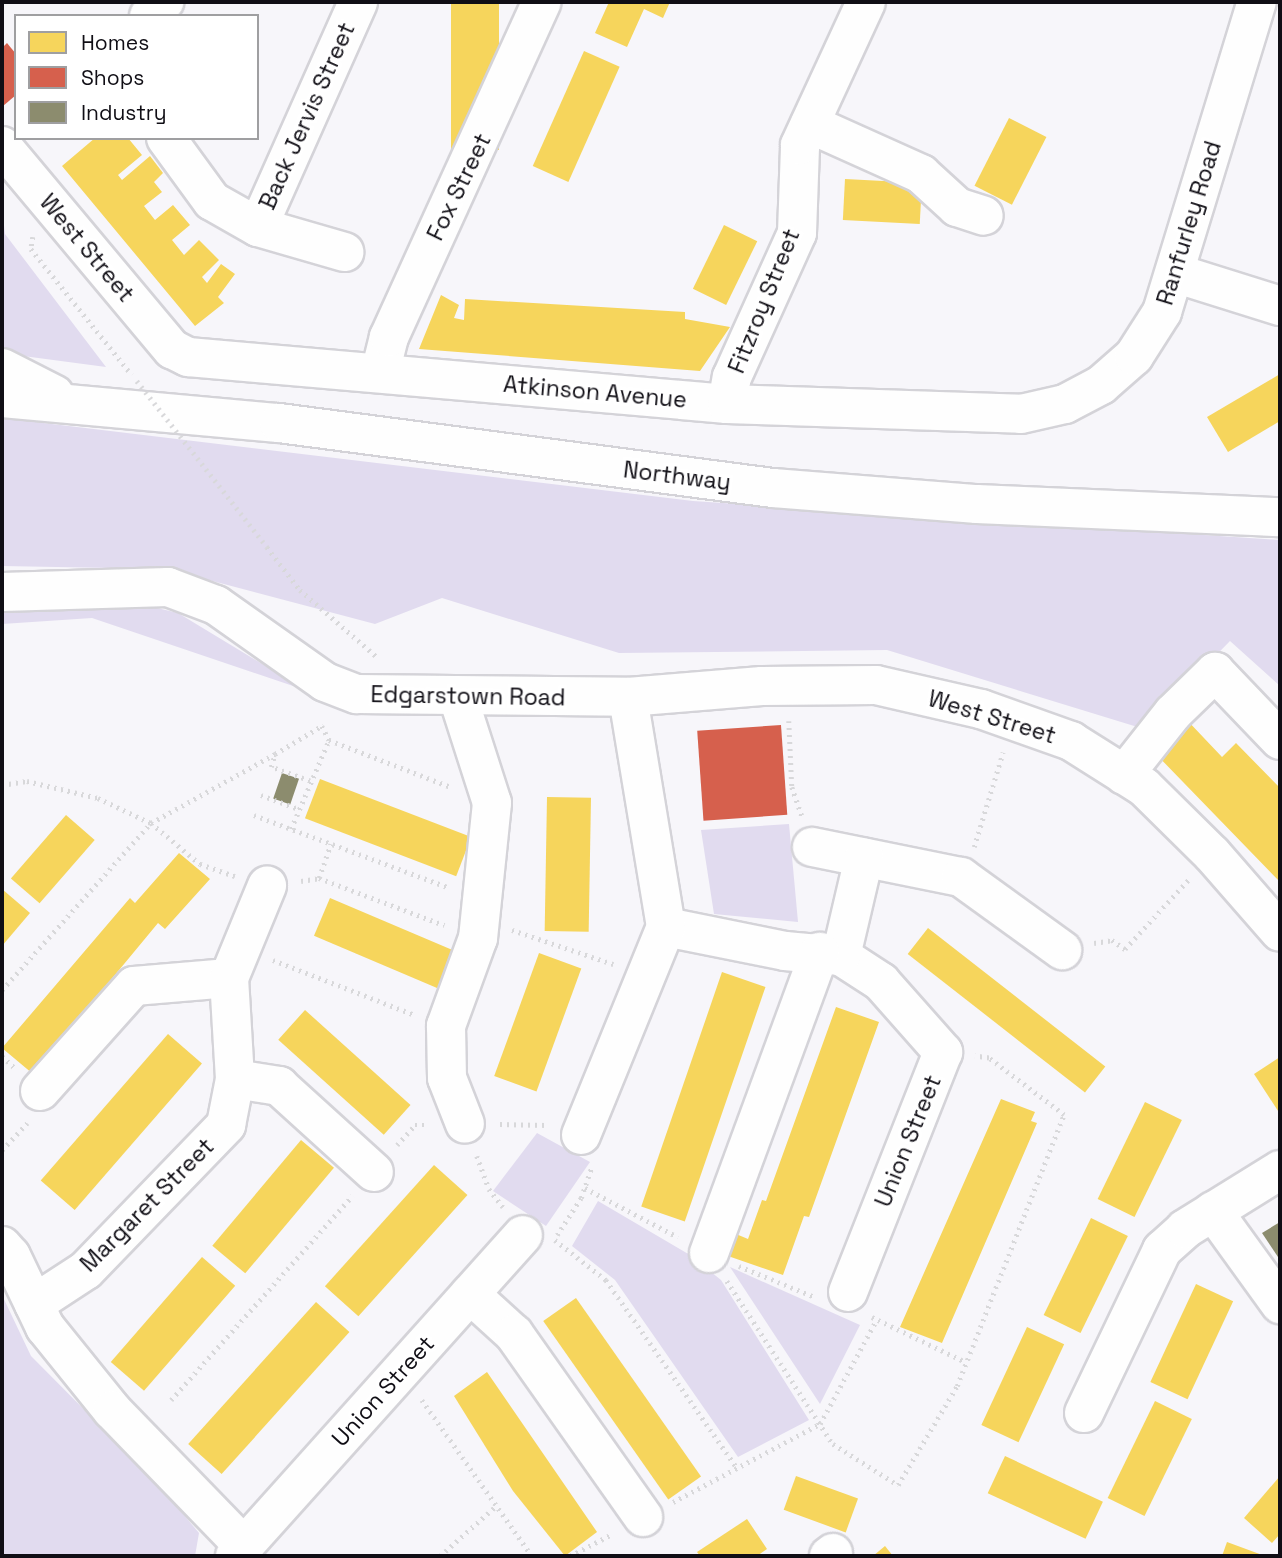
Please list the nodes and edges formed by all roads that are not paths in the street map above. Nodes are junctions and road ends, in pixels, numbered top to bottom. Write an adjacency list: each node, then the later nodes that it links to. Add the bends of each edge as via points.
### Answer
1 (164, 2): 6 (main road)
2 (358, 2): 11 (main road, Back Jervis Street)
3 (542, 2): 17 (main road, Fox Street, via 389,337)
4 (866, 2): 7 (main road, Fitzroy Street)
5 (1257, 2): 13 (main road, Ranfurley Road)
6 (151, 14)
7 (810, 124): 10 (main road, via 921,174 957,206); 19 (main road, Fitzroy Street, via 800,145 797,233 732,377)
8 (167, 140): 11 (main road, Back Jervis Street, via 212,201)
9 (7, 144): 15 (main road, West Street, via 41,194)
10 (984, 216)
11 (258, 227): 12 (main road)
12 (344, 252)
13 (1178, 274): 14 (main road); 21 (main road, Ranfurley Road, via 1162,312 1134,356 1101,385 1065,404)
14 (1280, 306)
15 (172, 349): 17 (main road, Atkinson Avenue, via 188,357)
16 (2, 368): 20 (main road, Northway)
17 (380, 373): 19 (main road, Atkinson Avenue)
18 (2, 398): 20 (main road, Northway)
19 (727, 404): 21 (main road, Atkinson Avenue)
20 (76, 406): 22 (main road, Northway, via 279,423 773,488 977,504)
21 (1021, 414)
22 (1280, 517)
23 (2, 592): 24 (main road, Edgarstown Road, via 168,587 216,605 339,690 378,696)
24 (458, 697): 25 (main road, Edgarstown Road); 38 (main road, via 491,799 481,919 446,1026 447,1078)
25 (628, 697): 27 (main road, West Street, via 786,685 876,685 1071,741); 31 (main road)
26 (1280, 740): 27 (main road, via 1215,672 1173,713)
27 (1124, 775): 32 (main road, West Street, via 1144,788 1212,854)
28 (813, 847): 29 (main road)
29 (864, 858): 33 (main road, via 961,877); 34 (main road)
30 (267, 886): 35 (main road, Margaret Street)
31 (666, 927): 34 (main road, via 785,951); 39 (main road)
32 (1280, 933)
33 (1062, 950)
34 (830, 954): 45 (main road); 46 (main road, Union Street, via 881,982 943,1052)
35 (236, 963): 36 (main road, Margaret Street); 37 (main road, via 134,986)
36 (235, 1079): 41 (main road, via 279,1086); 48 (main road, Margaret Street, via 226,1125 175,1183 86,1270)
37 (40, 1091)
38 (465, 1124)
39 (581, 1135)
40 (1280, 1170): 42 (main road)
41 (374, 1172)
42 (1213, 1212): 49 (main road); 50 (main road, via 1161,1250)
43 (539, 1238): 47 (main road, Union Street)
44 (2, 1246): 48 (main road)
45 (709, 1253)
46 (848, 1292)
47 (470, 1294): 51 (main road, via 514,1334); 52 (main road, Union Street)
48 (34, 1304): 52 (main road, via 45,1327 112,1410)
49 (1280, 1304)
50 (1084, 1413)
51 (643, 1517)
52 (239, 1551)

